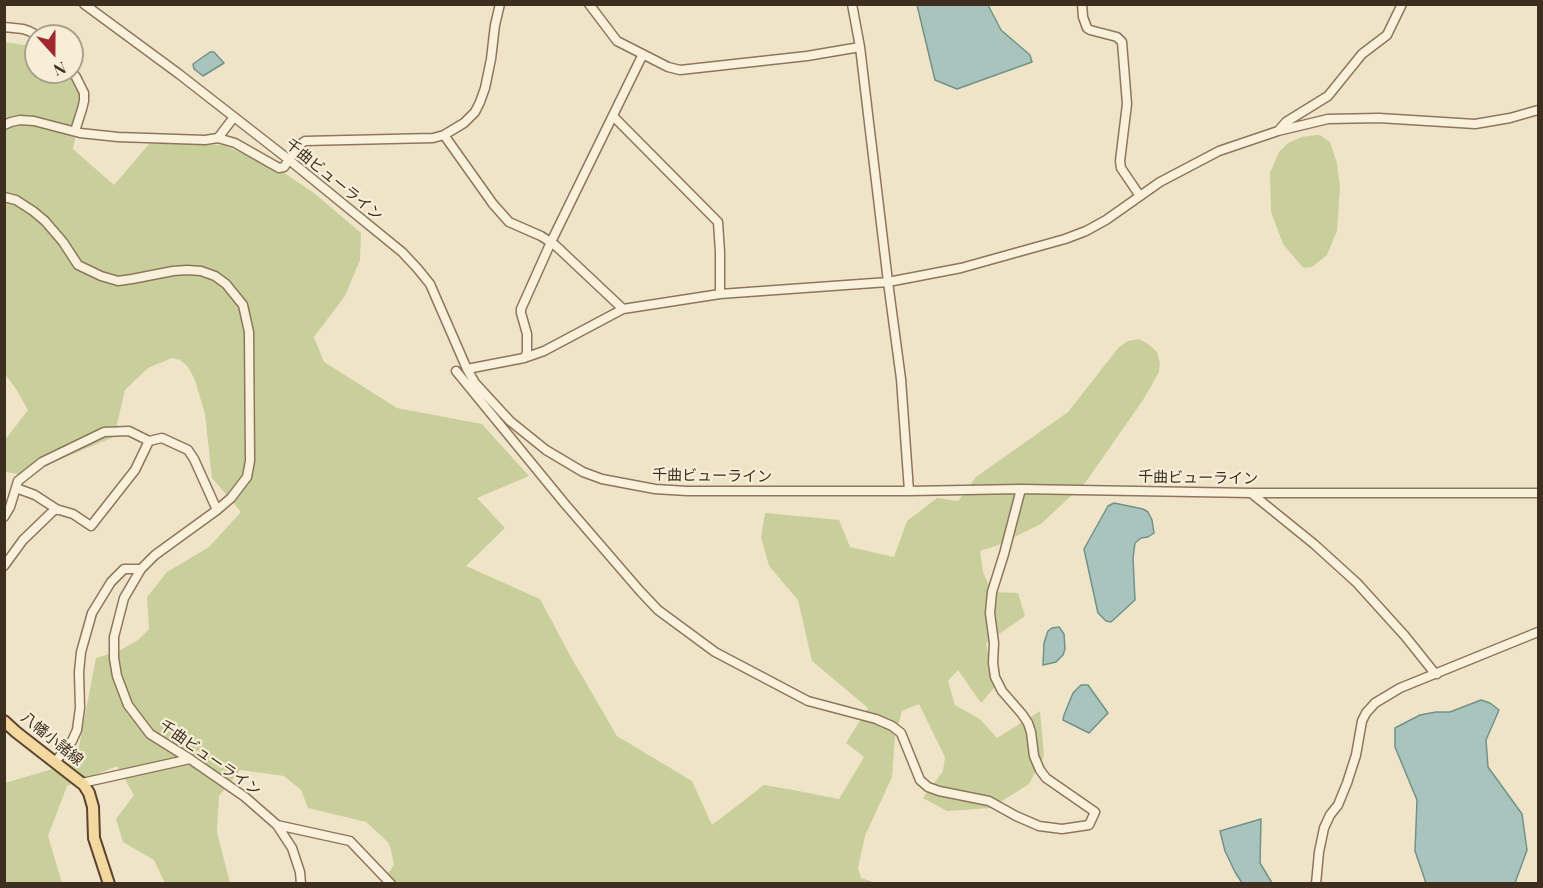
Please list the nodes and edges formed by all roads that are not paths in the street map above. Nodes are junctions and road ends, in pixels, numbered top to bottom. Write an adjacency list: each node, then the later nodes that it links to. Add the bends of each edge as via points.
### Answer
1 (84, 4): 14 (street, 千曲ビューライン)
2 (500, 4): 18 (street, via 480,102 464,123)
3 (589, 4): 10 (street, via 617,41)
4 (852, 4): 9 (street)
5 (1082, 4): 21 (street, via 1087,28 1122,42 1127,104 1120,161)
6 (1402, 4): 17 (street, via 1387,35 1362,54 1328,96)
7 (4, 27): 8 (street)
8 (24, 30)
9 (860, 47): 10 (street, via 680,70); 24 (street)
10 (643, 54): 13 (street)
11 (80, 84): 16 (street, via 84,101)
12 (1539, 110): 17 (street, via 1475,124 1328,119)
13 (613, 116): 23 (street); 25 (street, via 718,222)
14 (234, 117): 19 (street); 20 (street, 千曲ビューライン)
15 (4, 124): 16 (street, via 34,120)
16 (75, 131): 19 (street)
17 (1278, 131): 21 (street, via 1219,151)
18 (444, 135): 20 (street, via 305,141); 23 (street, via 509,222)
19 (218, 138): 20 (street, via 235,143 279,168)
20 (288, 159): 28 (street, 千曲ビューライン, via 417,268 439,302)
21 (1140, 196): 24 (street, via 1106,220 1065,240 961,268)
22 (4, 197): 37 (street, 千曲ビューライン, via 33,211 63,242 78,265 101,276 118,280 201,271 226,284 243,305 249,332 250,461 241,487)
23 (551, 242): 26 (street); 27 (street, via 521,309 527,334)
24 (888, 282): 25 (street); 33 (street, via 901,380)
25 (720, 294): 26 (street)
26 (623, 309): 27 (street)
27 (524, 358): 28 (street)
28 (467, 369): 33 (street, 千曲ビューライン, via 510,421 546,450 602,479 687,491)
29 (456, 371): 32 (street, via 640,591 658,610 716,652 808,701 892,726 901,733 920,780 928,788 989,801 1039,826 1062,829 1089,825 1095,812 1040,770 1028,723 995,677 990,613)
30 (149, 441): 31 (street, via 129,431 104,432 42,462 18,481); 36 (street, via 135,470 91,526); 37 (street, via 162,438 188,450)
31 (16, 488): 36 (street); 38 (street)
32 (1021, 489): 33 (street, 千曲ビューライン); 34 (street, 千曲ビューライン)
33 (909, 491)
34 (1251, 493): 35 (street, 千曲ビューライン); 42 (street, via 1357,583)
35 (1539, 493)
36 (58, 510): 39 (street, via 23,540)
37 (217, 510): 40 (street, 千曲ビューライン)
38 (4, 517)
39 (4, 566)
40 (141, 569): 44 (street, 千曲ビューライン, via 124,598 114,637 117,676 128,705 150,734); 45 (street, via 124,569 92,613 81,652 77,730)
41 (1539, 632): 42 (street)
42 (1437, 674): 51 (street, via 1381,698 1366,713 1347,783 1324,828)
43 (4, 721): 45 (main road, 八幡小諸線)
44 (190, 759): 46 (street); 47 (street, 千曲ビューライン)
45 (55, 762): 46 (main road, 八幡小諸線)
46 (82, 783): 48 (main road, 八幡小諸線, via 93,807 94,838)
47 (277, 825): 49 (street, 千曲ビューライン, via 292,848); 50 (street, via 350,841)
48 (109, 884)
49 (301, 884)
50 (391, 884)
51 (1316, 884)

